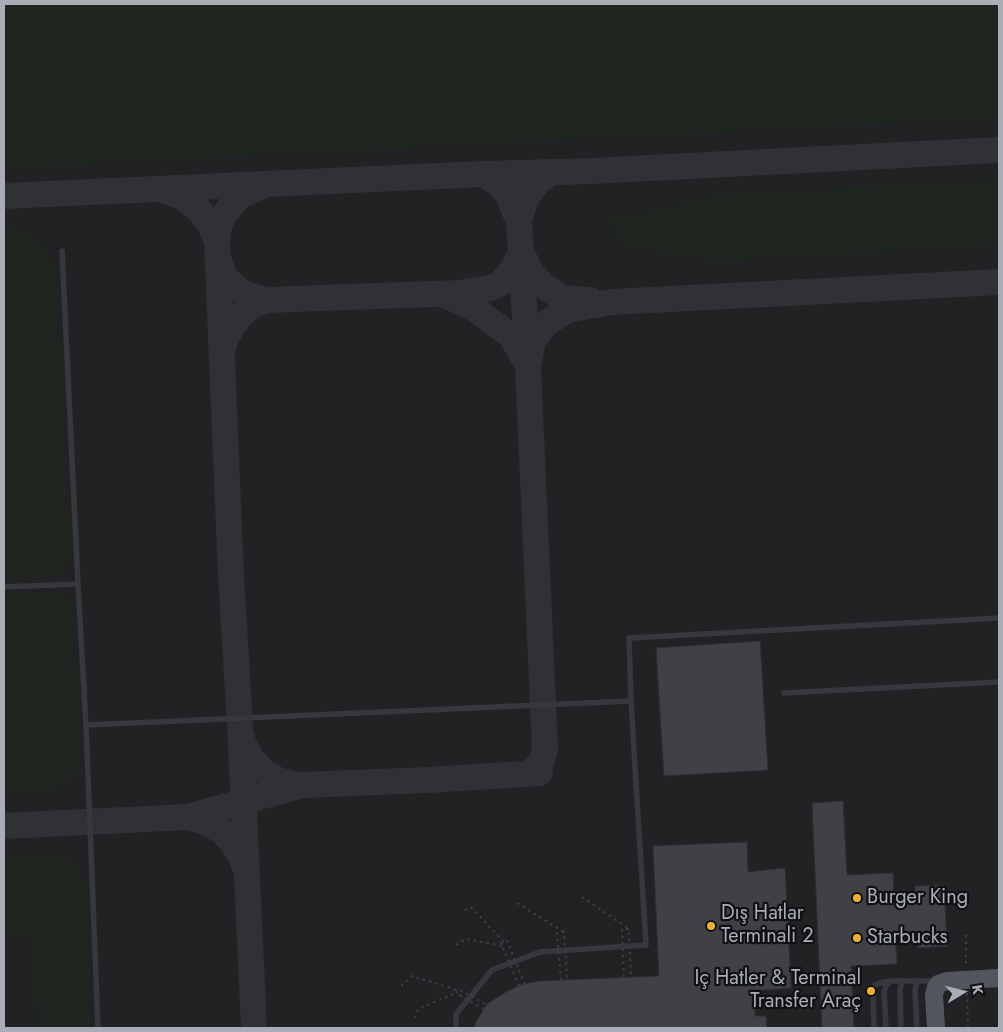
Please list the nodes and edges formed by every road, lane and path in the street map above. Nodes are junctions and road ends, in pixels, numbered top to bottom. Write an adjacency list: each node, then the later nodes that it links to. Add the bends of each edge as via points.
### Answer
1 (62, 251): 2 (lane)
2 (78, 584): 3 (lane); 8 (lane)
3 (4, 587)
4 (999, 618): 7 (lane, via 628,638)
5 (999, 682): 6 (lane)
6 (784, 693)
7 (631, 700): 8 (lane); 34 (lane, via 646,945 540,952 492,970 456,1014)
8 (86, 726): 33 (lane)
9 (582, 897): 12 (path)
10 (517, 903): 13 (path)
11 (465, 910): 14 (path, via 471,907)
12 (629, 929): 17 (path, bridge, via 622,929); 18 (path, bridge)
13 (564, 932): 20 (path, bridge, via 558,932); 21 (path, bridge)
14 (504, 942): 16 (path, bridge, via 501,943); 26 (path, bridge, via 507,941)
15 (456, 946): 16 (path, via 466,939)
16 (503, 946): 28 (path, bridge)
17 (624, 977)
18 (630, 977)
19 (999, 978): 22 (main road)
20 (561, 980)
21 (567, 980)
22 (946, 980): 25 (lane); 39 (main road, via 934,991)
23 (891, 981): 24 (lane); 35 (lane, via 873,988); 36 (lane, via 884,991)
24 (905, 981): 25 (lane); 37 (lane, via 900,989)
25 (921, 981): 38 (lane, via 917,982 915,990)
26 (525, 985)
27 (401, 986): 29 (path, via 412,976)
28 (519, 986)
29 (456, 991): 30 (path, bridge, via 458,989); 31 (path, bridge); 32 (path, via 418,1009)
30 (487, 1005)
31 (484, 1009)
32 (415, 1018)
33 (98, 1028)
34 (456, 1028)
35 (874, 1028)
36 (886, 1028)
37 (901, 1028)
38 (917, 1028)
39 (936, 1028)

